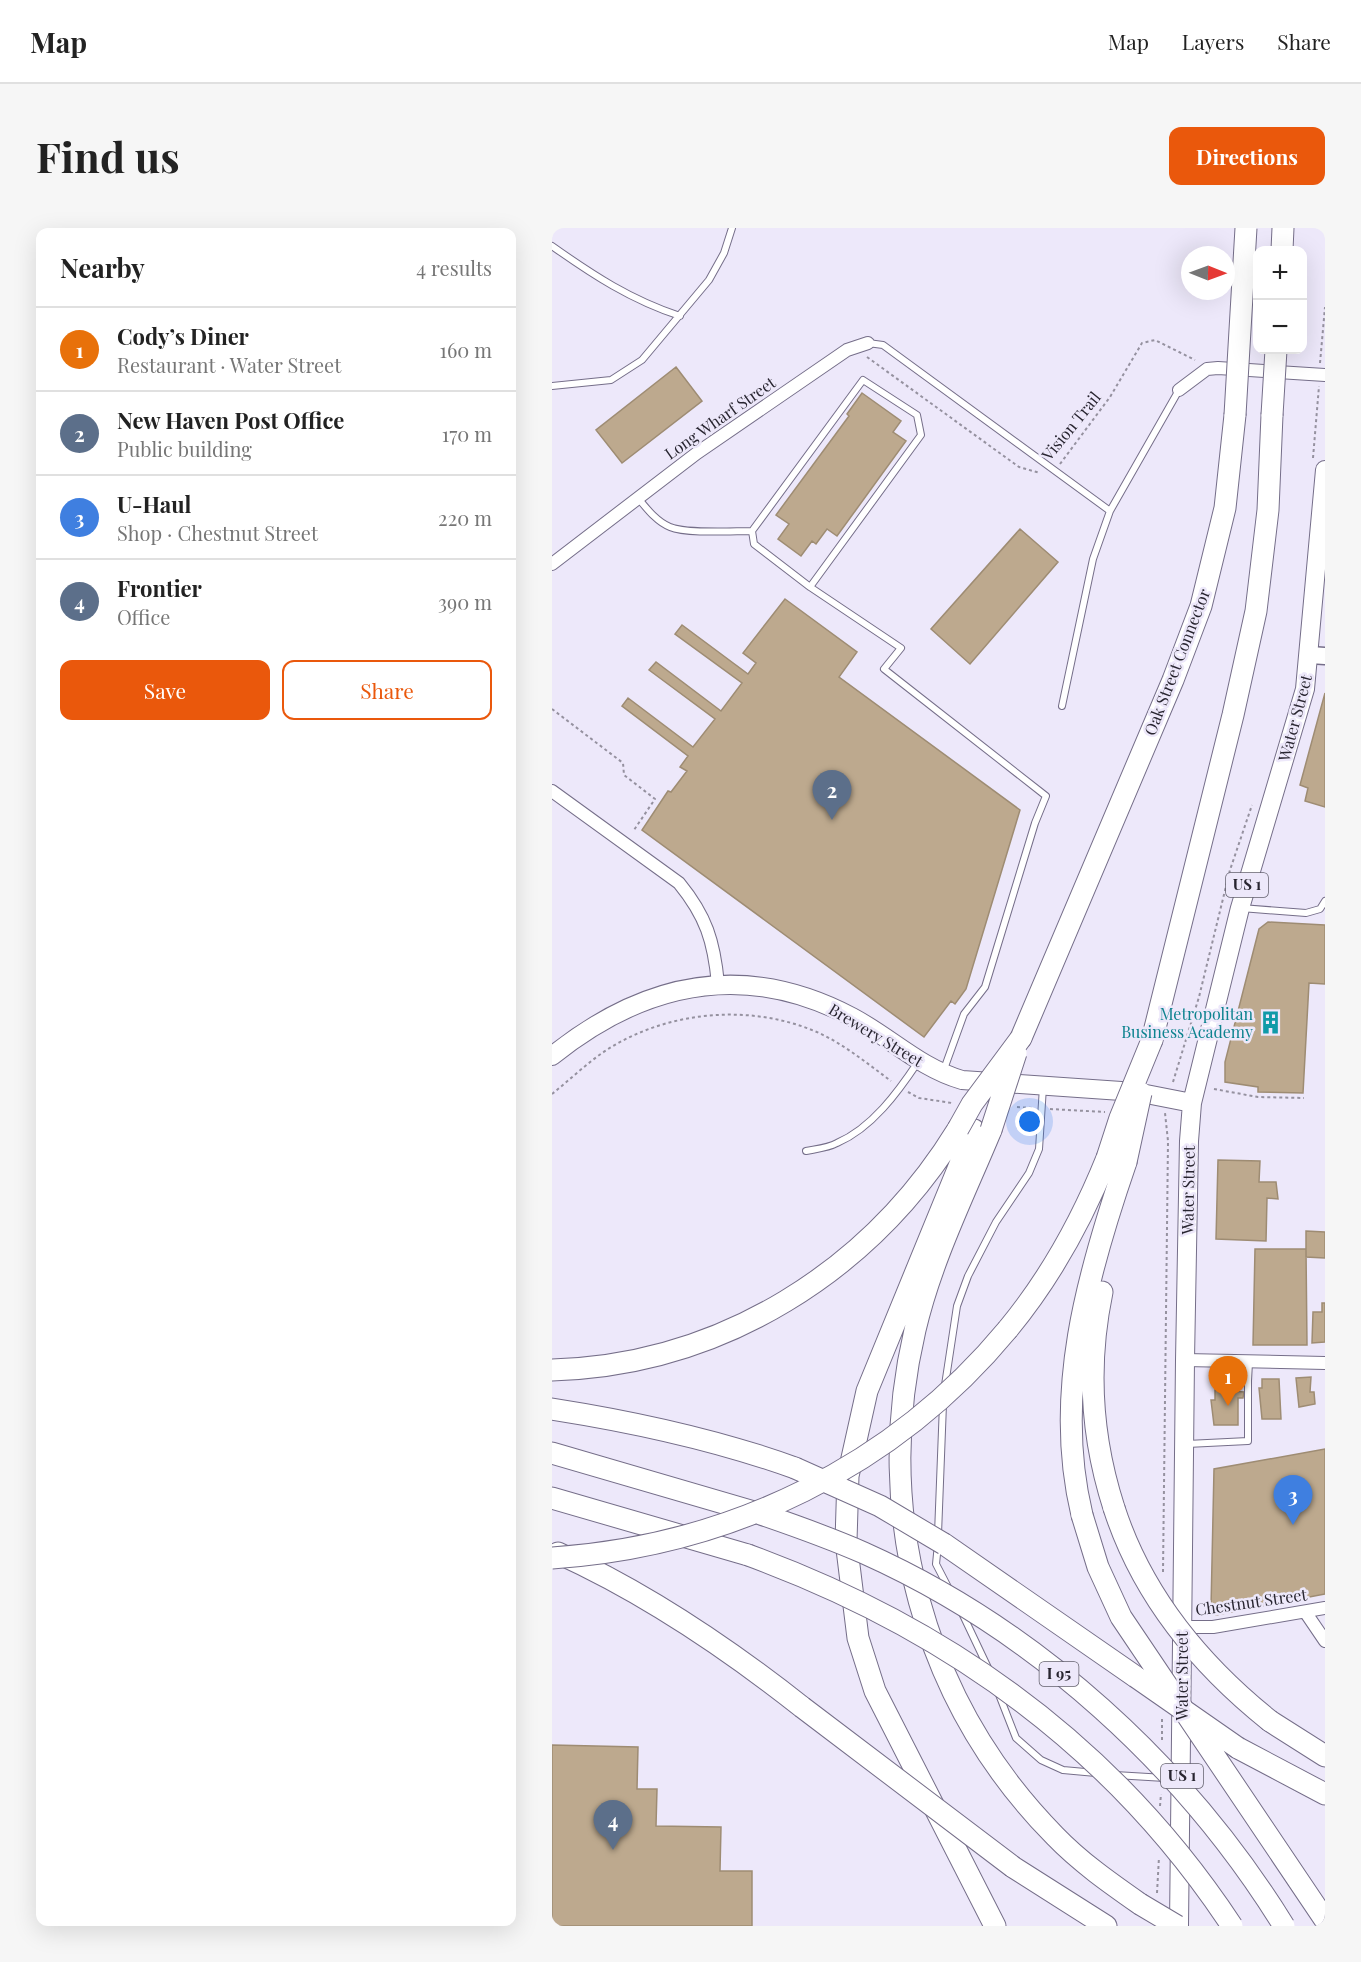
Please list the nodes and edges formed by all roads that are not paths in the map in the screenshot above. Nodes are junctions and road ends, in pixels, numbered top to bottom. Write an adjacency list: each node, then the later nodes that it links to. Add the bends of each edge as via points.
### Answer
1 (732, 228): 6 (lane, via 714,272)
2 (1246, 228): 24 (highway, Oak Street Connector, bridge, via 1235,415 1225,508 1201,606)
3 (1283, 228): 5 (highway)
4 (552, 246): 6 (lane, via 620,292)
5 (1282, 246)
6 (680, 316): 10 (lane, via 642,360 620,376 598,383)
7 (868, 343): 13 (street, Long Wharf Street, via 846,350); 14 (lane, Long Wharf Street, via 883,345)
8 (1276, 354): 32 (highway, bridge, via 1266,534 1251,637 1152,1040 1120,1118)
9 (1325, 375): 11 (street, via 1207,369)
10 (552, 386)
11 (1179, 390): 14 (lane)
12 (1325, 470): 18 (main road, Water Street / US 1)
13 (638, 498): 15 (lane, via 669,527); 16 (street, Long Wharf Street)
14 (1110, 511): 19 (lane, via 1093,559)
15 (752, 531): 17 (lane, via 754,544); 17 (lane, via 863,380 917,415 921,435)
16 (552, 564)
17 (810, 587): 27 (lane, via 901,648 884,669 1046,796 985,987 964,1014)
18 (1317, 655): 22 (main road, Water Street / US 1)
19 (1062, 706)
20 (552, 791): 23 (street, via 679,883 711,934)
21 (1325, 901): 22 (lane, via 1320,909 1306,913)
22 (1240, 908): 29 (main road, Water Street / US 1)
23 (718, 984): 25 (main road, Brewery Street, via 687,987 642,1000 578,1035); 26 (main road, Brewery Street, via 783,991 815,1000 853,1017)
24 (1021, 1038): 30 (highway, bridge); 30 (highway, bridge, via 972,1104)
25 (552, 1056)
26 (918, 1061): 27 (main road, Brewery Street); 31 (lane, via 901,1087 867,1122 837,1143)
27 (943, 1074): 28 (main road, Brewery Street, via 981,1083)
28 (1043, 1086): 29 (main road, Brewery Street, via 1136,1092); 50 (lane, via 1039,1149 1029,1173 996,1222 957,1306 941,1421 936,1564 978,1644 1016,1738 1063,1770)
29 (1192, 1103): 33 (main road, Water Street / US 1)
30 (974, 1130): 36 (highway, via 924,1178 888,1222 794,1298 729,1331 674,1350 620,1363); 53 (highway, via 867,1391 850,1467 846,1530 858,1638 875,1691); 55 (highway, bridge, via 909,1358 899,1455 908,1550 925,1618 945,1679 992,1761 1056,1838 1140,1904)
31 (806, 1151)
32 (1117, 1160): 44 (highway, bridge, via 1044,1282 1008,1329 954,1389 910,1425 846,1469 791,1499 733,1522 674,1540); 49 (highway, bridge, via 1121,1211 1097,1319 1093,1366 1098,1441 1114,1508 1133,1555 1176,1628 1220,1678 1270,1721); 52 (highway, bridge, via 1074,1359 1070,1439 1082,1515 1098,1568 1121,1617)
33 (1185, 1360): 34 (street); 40 (main road, Water Street / US 1)
34 (1249, 1362): 35 (street); 38 (lane)
35 (1325, 1363)
36 (552, 1370)
37 (1220, 1381): 38 (lane)
38 (1248, 1381): 40 (lane, via 1248,1441)
39 (552, 1409): 51 (highway, bridge, via 688,1434 738,1448 795,1468 880,1506 944,1544 1238,1748)
40 (1184, 1444): 47 (main road, Water Street / US 1)
41 (552, 1453): 57 (highway, I 95, bridge, via 761,1514 856,1550 912,1577 1006,1634 1131,1736 1169,1775 1238,1857)
42 (552, 1498): 56 (highway, I 95, bridge, via 748,1555 824,1584 890,1616 968,1662 1026,1703 1101,1767 1193,1870)
43 (552, 1550): 54 (highway, bridge, via 683,1621 1013,1868)
44 (552, 1558)
45 (1325, 1608): 46 (street, Chestnut Street)
46 (1306, 1613): 47 (street, Chestnut Street, via 1213,1627); 48 (street)
47 (1181, 1627): 50 (main road, Water Street / US 1)
48 (1325, 1641)
49 (1325, 1756)
50 (1182, 1779): 55 (main road, Water Street / US 1)
51 (1325, 1794)
52 (1325, 1920)
53 (995, 1926)
54 (1106, 1926)
55 (1178, 1926)
56 (1232, 1926)
57 (1284, 1926)

